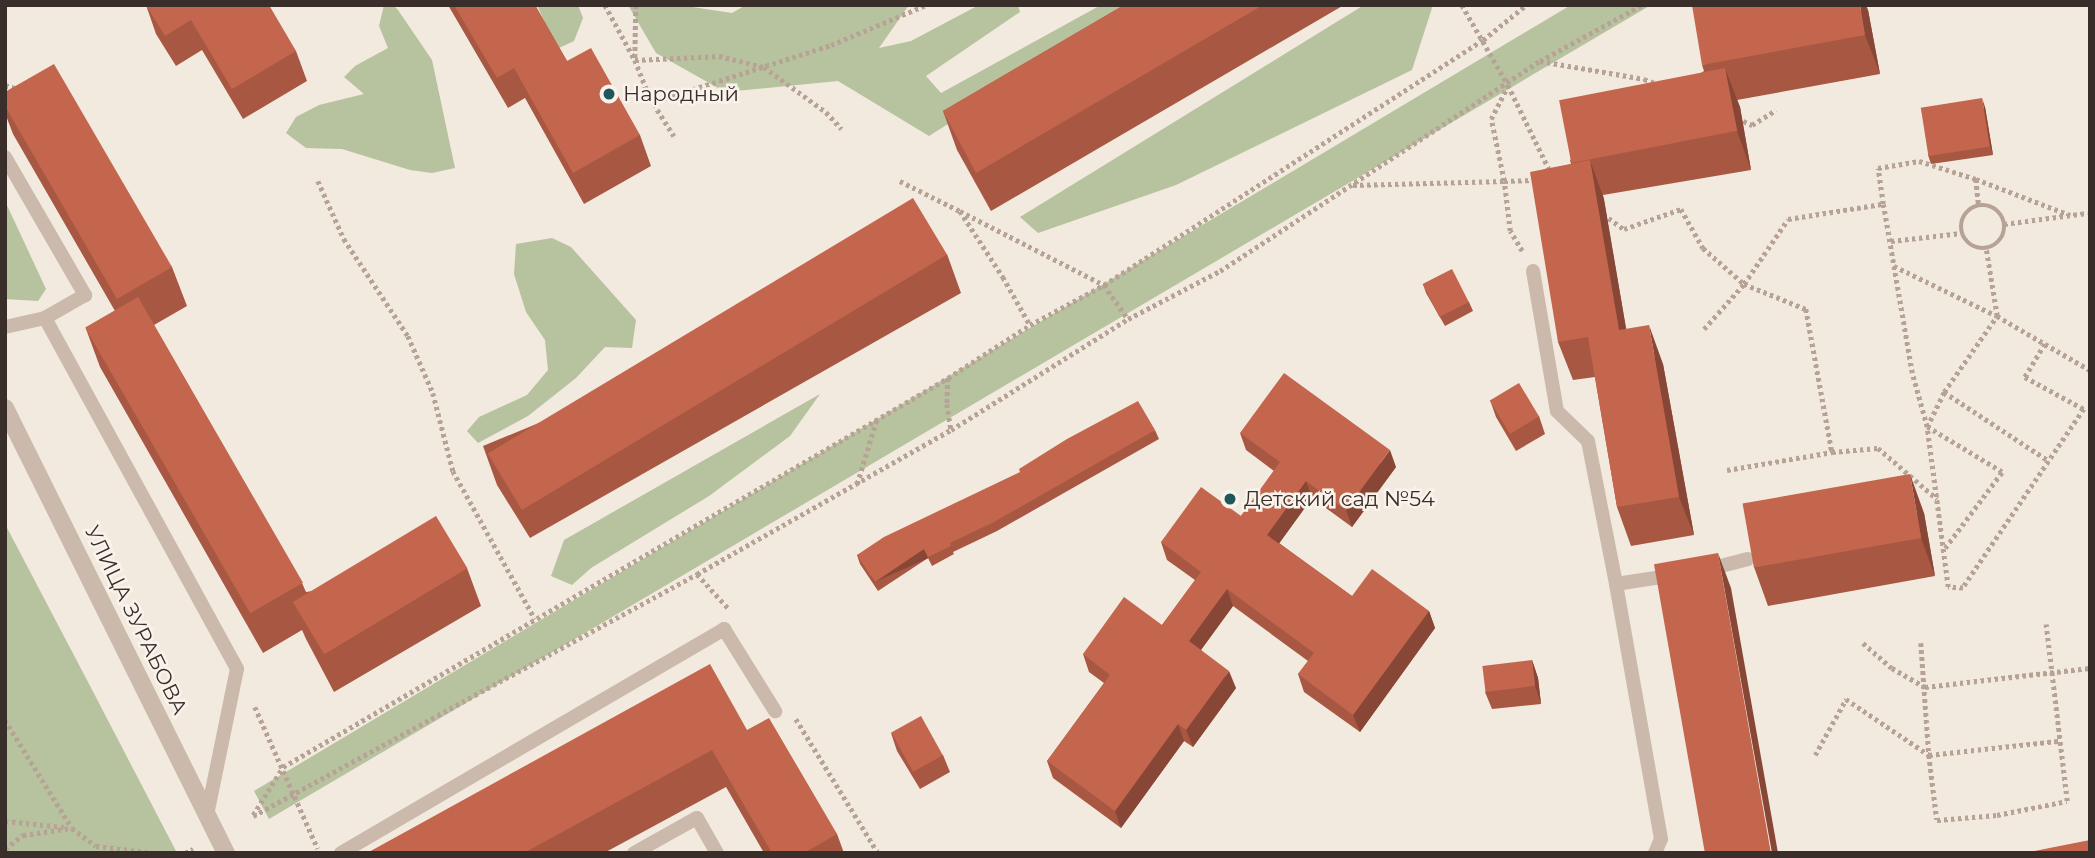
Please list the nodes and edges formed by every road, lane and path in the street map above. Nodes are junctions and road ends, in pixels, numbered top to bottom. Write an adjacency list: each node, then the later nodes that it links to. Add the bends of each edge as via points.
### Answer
1 (605, 5): 8 (path)
2 (636, 5): 8 (path)
3 (926, 5): 10 (path)
4 (1462, 5): 7 (path)
5 (1526, 5): 7 (path)
6 (1642, 5): 9 (path)
7 (1483, 40): 12 (path); 39 (path)
8 (635, 60): 10 (path, via 719,55); 15 (path)
9 (1540, 61): 12 (path); 13 (path, via 1644,79)
10 (764, 67): 15 (path, via 659,100); 18 (path)
11 (5, 85): 14 (path)
12 (1508, 85): 24 (path, via 1491,119); 24 (path, via 1555,179); 25 (path)
13 (1664, 87)
14 (19, 90)
15 (650, 98): 19 (path)
16 (1776, 110): 17 (path, via 1752,125)
17 (1730, 115)
18 (842, 129)
19 (674, 136)
20 (5, 157): 41 (lane, via 85,295)
21 (1976, 179): 26 (path, via 1919,161 1878,168); 27 (path); 31 (path)
22 (318, 181): 62 (path, via 344,239 408,336 433,393 453,471)
23 (901, 181): 29 (path)
24 (1504, 181): 25 (path); 37 (path, via 1510,231)
25 (1350, 186): 42 (path, via 1220,271)
26 (1883, 204): 34 (path); 38 (path, via 1788,219)
27 (1979, 206): 32 (path, via 1996,210); 33 (path, via 1964,217)
28 (1594, 208): 38 (path, via 1624,229 1681,209 1703,248)
29 (960, 211): 39 (path); 43 (path)
30 (2087, 213): 31 (path)
31 (2070, 215): 32 (path)
32 (2004, 224): 35 (path, via 2000,241)
33 (1962, 233): 34 (path); 35 (path, via 1971,245)
34 (1891, 241): 36 (path)
35 (1986, 249): 40 (path)
36 (1894, 266): 40 (path); 52 (path, via 1912,373)
37 (1532, 271): 61 (lane, via 1556,411 1588,441)
38 (1744, 284): 45 (path); 54 (path, via 1806,309)
39 (1104, 285): 42 (path); 43 (path)
40 (1997, 316): 46 (path); 49 (path)
41 (45, 318): 44 (lane); 67 (lane)
42 (1128, 319): 53 (path)
43 (1030, 326): 48 (path)
44 (5, 327)
45 (1704, 329)
46 (2045, 344): 47 (path); 55 (path, via 2025,377 2084,409)
47 (2090, 370)
48 (948, 378): 51 (path); 53 (path)
49 (1944, 391): 52 (path); 55 (path)
50 (5, 408): 77 (street, УЛИЦА ЗУРАБОВА)
51 (877, 417): 57 (path); 62 (path)
52 (1927, 427): 58 (path); 59 (path, via 2002,472)
53 (951, 430): 57 (path)
54 (1832, 452): 56 (path); 58 (path, via 1878,448)
55 (2049, 461): 59 (path, via 1963,588 1948,587)
56 (1727, 470)
57 (857, 485): 76 (path)
58 (1938, 500): 59 (path)
59 (1944, 549)
60 (1748, 559): 61 (lane)
61 (1616, 584): 89 (lane, via 1661,839)
62 (535, 620): 75 (path)
63 (2046, 624): 68 (path)
64 (1863, 643): 69 (path, via 1892,668)
65 (1921, 643): 69 (path)
66 (2090, 668): 68 (path)
67 (237, 669): 75 (path); 77 (lane)
68 (2050, 672): 69 (path); 72 (path)
69 (1925, 687): 74 (path)
70 (775, 711): 86 (lane, via 724,629)
71 (5, 720): 79 (path)
72 (2058, 741): 74 (path); 74 (path, via 2067,801 1982,817 1937,820)
73 (1815, 755): 74 (path, via 1846,699)
74 (1929, 755)
75 (283, 767): 76 (path); 76 (path, via 253,816)
76 (293, 796): 85 (path)
77 (207, 815): 84 (street, УЛИЦА ЗУРАБОВА)
78 (5, 821): 79 (path)
79 (72, 828): 80 (path, via 23,835); 82 (path, via 96,846)
80 (5, 849)
81 (193, 849): 83 (path)
82 (154, 853)
83 (185, 853)
84 (226, 853)
85 (320, 853)
86 (341, 853)
87 (634, 853): 88 (lane, via 697,818)
88 (717, 853)
89 (1655, 853)

